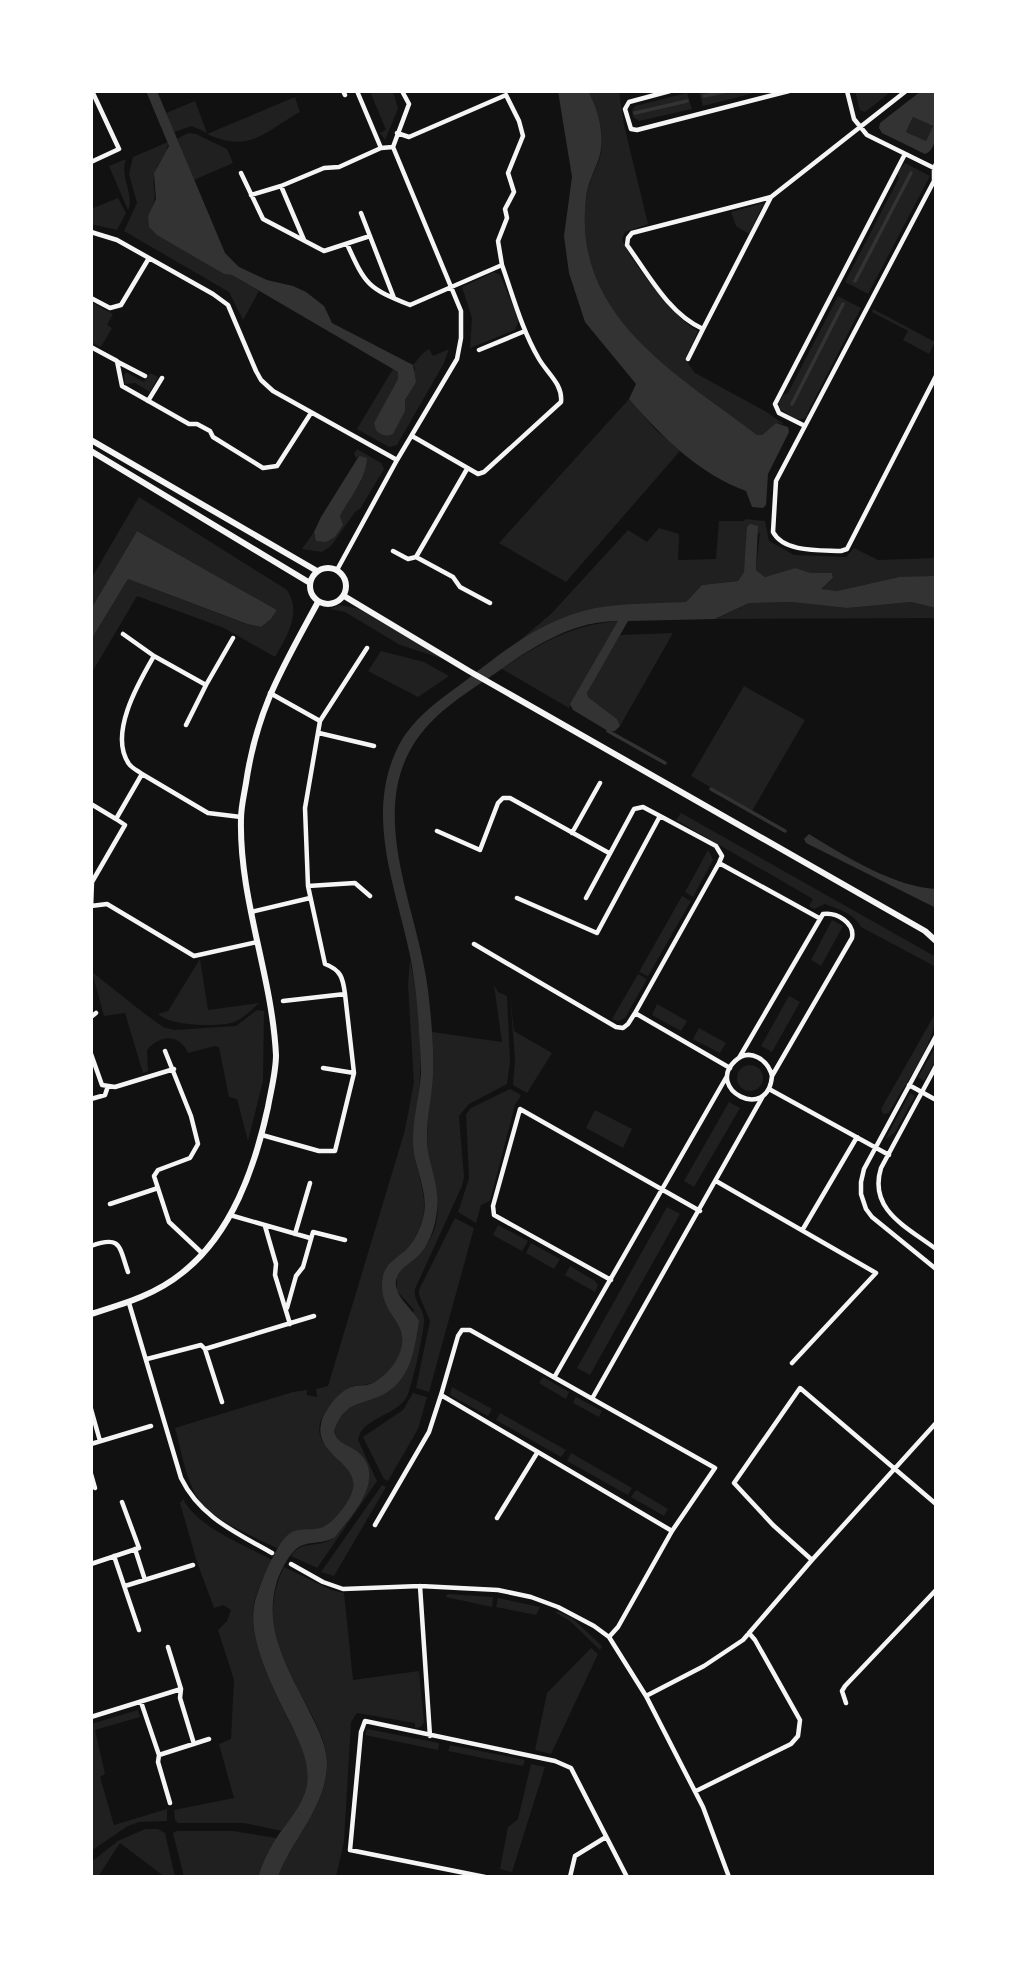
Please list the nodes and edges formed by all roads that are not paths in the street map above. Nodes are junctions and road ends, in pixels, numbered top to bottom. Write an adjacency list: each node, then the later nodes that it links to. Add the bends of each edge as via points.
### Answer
1 (357, 91): 12 (street)
2 (402, 91): 10 (street, via 410,104)
3 (670, 91): 7 (street, via 629,102 625,109 629,126 637,130)
4 (789, 91): 7 (street)
5 (847, 91): 9 (street)
6 (906, 91): 9 (street)
7 (775, 93)
8 (92, 94): 14 (street, via 118,149)
9 (860, 127): 13 (street); 19 (street)
10 (397, 133): 11 (street); 26 (street, via 410,137 506,95 523,136 508,173 514,192 498,241)
11 (393, 147): 12 (street); 27 (street)
12 (382, 148): 17 (street)
13 (905, 154): 15 (street); 41 (street, via 775,404 779,413)
14 (91, 162)
15 (935, 166): 41 (street, via 934,181)
16 (241, 173): 18 (street)
17 (281, 186): 18 (street); 23 (street)
18 (251, 195): 23 (street, via 263,219)
19 (771, 197): 30 (street); 30 (street, via 632,233 628,238 627,245 668,300)
20 (360, 213): 22 (street)
21 (91, 232): 25 (street)
22 (370, 236): 24 (street); 29 (street)
23 (304, 241): 24 (street, via 324,251)
24 (348, 244): 29 (street, via 362,279)
25 (149, 258): 28 (street, via 121,305 110,308); 40 (street, via 228,305 261,380)
26 (502, 265): 27 (street); 31 (street)
27 (452, 287): 29 (street, via 410,305); 42 (street, via 461,311 457,359)
28 (91, 298)
29 (395, 299)
30 (703, 329): 34 (street)
31 (525, 331): 33 (street); 46 (street, via 559,387 561,402 484,472)
32 (91, 347): 35 (street)
33 (479, 350)
34 (688, 359)
35 (117, 361): 36 (street); 39 (street, via 122,386)
36 (145, 376)
37 (936, 376): 41 (street, via 841,551 793,547 774,535 775,486)
38 (162, 378): 39 (street)
39 (148, 401): 40 (street, via 210,431 213,438 269,469 277,466)
40 (311, 412): 45 (street)
41 (805, 426)
42 (412, 436): 45 (street); 46 (street)
43 (91, 440): 50 (main road)
44 (91, 451): 51 (main road)
45 (397, 460): 49 (street)
46 (467, 468): 48 (street)
47 (393, 551): 48 (street, via 408,559)
48 (416, 557): 54 (street)
49 (337, 570): 50 (main road); 52 (main road, via 347,586)
50 (317, 571): 51 (main road)
51 (310, 583): 53 (main road)
52 (344, 596): 53 (main road, via 337,603); 83 (main road)
53 (318, 602): 60 (main road)
54 (491, 603)
55 (123, 634): 58 (street)
56 (233, 638): 59 (street)
57 (367, 648): 61 (street)
58 (154, 656): 59 (street); 65 (street, via 131,697 125,722 123,749 130,765)
59 (206, 685): 62 (street)
60 (270, 693): 61 (street); 69 (main road, via 250,756)
61 (320, 721): 63 (street)
62 (186, 725)
63 (319, 733): 64 (street); 75 (street, via 305,808)
64 (374, 746)
65 (142, 774): 69 (street, via 208,813); 70 (street)
66 (600, 783): 72 (street)
67 (91, 804): 70 (street)
68 (660, 816): 73 (street, via 643,807 634,809); 74 (street, via 716,846 722,856); 78 (street, via 597,933)
69 (241, 817): 81 (main road, via 241,853)
70 (116, 819): 80 (street, via 125,825 92,882)
71 (437, 831): 72 (street, via 480,850 498,803 510,798)
72 (572, 833): 73 (street)
73 (609, 853): 79 (street)
74 (719, 863): 82 (street); 90 (street)
75 (308, 886): 76 (street, via 355,883); 77 (street)
76 (370, 896)
77 (310, 898): 81 (street); 88 (street, via 325,964 338,969)
78 (517, 898)
79 (586, 898)
80 (91, 907): 86 (street, via 107,904 194,956)
81 (251, 912): 86 (main road)
82 (820, 918): 94 (street); 101 (street, via 831,913 850,924 852,938)
83 (925, 931): 84 (main road); 85 (main road)
84 (936, 933)
85 (936, 940)
86 (257, 942): 109 (main road, via 276,1057)
87 (474, 944): 90 (street, via 616,1027 623,1028)
88 (345, 994): 89 (street); 99 (street)
89 (283, 1002)
90 (635, 1013): 97 (street)
91 (936, 1036): 102 (street)
92 (165, 1051): 98 (street)
93 (91, 1054): 103 (street, via 102,1085)
94 (739, 1058): 97 (street); 101 (street, via 761,1058)
95 (936, 1066): 105 (street)
96 (323, 1068): 99 (street)
97 (730, 1068): 100 (street)
98 (174, 1069): 103 (street); 115 (street, via 198,1144 190,1158 158,1170 154,1176)
99 (354, 1073): 109 (street, via 335,1151)
100 (728, 1075): 106 (street, via 731,1089 742,1098); 116 (street)
101 (772, 1076): 104 (street)
102 (909, 1085): 105 (street); 111 (street)
103 (108, 1086): 107 (street, via 105,1094)
104 (769, 1089): 106 (street); 110 (street)
105 (922, 1092): 108 (street); 112 (street)
106 (764, 1095): 113 (street)
107 (91, 1099)
108 (936, 1100)
109 (262, 1135): 119 (main road)
110 (857, 1137): 111 (street); 121 (street)
111 (876, 1147): 112 (street); 128 (street, via 861,1182 866,1209)
112 (889, 1155): 126 (street, via 877,1180 879,1198 887,1211)
113 (716, 1181): 118 (street); 121 (street)
114 (310, 1183): 122 (street)
115 (158, 1188): 117 (street); 127 (street, via 169,1222)
116 (663, 1189): 118 (street); 130 (street); 130 (street, via 520,1109 494,1215)
117 (110, 1204)
118 (699, 1210): 141 (street)
119 (230, 1215): 120 (street); 127 (main road)
120 (265, 1226): 122 (street); 132 (street)
121 (803, 1229): 138 (street, via 876,1273)
122 (295, 1234): 123 (street)
123 (310, 1238): 124 (street, via 313,1232); 132 (street)
124 (345, 1240)
125 (91, 1245): 129 (street, via 113,1240)
126 (936, 1249)
127 (203, 1255): 131 (main road, via 154,1292)
128 (936, 1269)
129 (128, 1272)
130 (611, 1280): 139 (street)
131 (129, 1303): 133 (main road); 137 (street)
132 (287, 1308): 135 (street)
133 (91, 1314)
134 (314, 1316): 135 (street)
135 (290, 1324): 136 (street)
136 (205, 1349): 137 (street, via 201,1345); 142 (street)
137 (147, 1359): 158 (street, via 187,1489 201,1509)
138 (792, 1363)
139 (555, 1376): 140 (street, via 470,1330 462,1330); 141 (street)
140 (441, 1395): 148 (street); 155 (street, via 429,1432)
141 (593, 1397): 156 (street, via 715,1468)
142 (222, 1402)
143 (91, 1409): 146 (street)
144 (936, 1423): 149 (street)
145 (151, 1426): 146 (street)
146 (100, 1441): 147 (street)
147 (91, 1444)
148 (537, 1453): 154 (street); 156 (street)
149 (895, 1468): 153 (street); 160 (street); 160 (street, via 800,1388 734,1483)
150 (91, 1474): 151 (street)
151 (95, 1488)
152 (122, 1502): 157 (street, via 139,1548)
153 (936, 1504)
154 (497, 1518)
155 (375, 1525)
156 (672, 1531): 170 (street)
157 (135, 1549): 159 (street); 164 (street)
158 (272, 1553)
159 (114, 1556): 161 (street); 165 (street)
160 (811, 1560): 169 (street)
161 (91, 1564)
162 (291, 1564): 166 (street, via 343,1588)
163 (193, 1565): 164 (street)
164 (145, 1580): 165 (street)
165 (125, 1586): 168 (street)
166 (420, 1586): 170 (street, via 498,1590 531,1597); 177 (street)
167 (936, 1590): 175 (street, via 845,1686)
168 (139, 1630)
169 (748, 1633): 173 (street, via 705,1666); 181 (street, via 800,1720 798,1736 791,1744)
170 (609, 1637): 173 (street)
171 (168, 1647): 172 (street)
172 (181, 1689): 174 (street); 179 (street)
173 (646, 1696): 181 (street)
174 (141, 1702): 176 (street); 180 (street)
175 (846, 1703)
176 (91, 1717)
177 (430, 1737): 183 (street, via 571,1768); 184 (street, via 365,1721 350,1850)
178 (209, 1739): 179 (street)
179 (194, 1744): 180 (street)
180 (159, 1755): 182 (street)
181 (696, 1791): 187 (street)
182 (170, 1803)
183 (606, 1837): 185 (street, via 575,1856); 186 (street)
184 (485, 1877)
185 (570, 1877)
186 (627, 1877)
187 (729, 1877)

